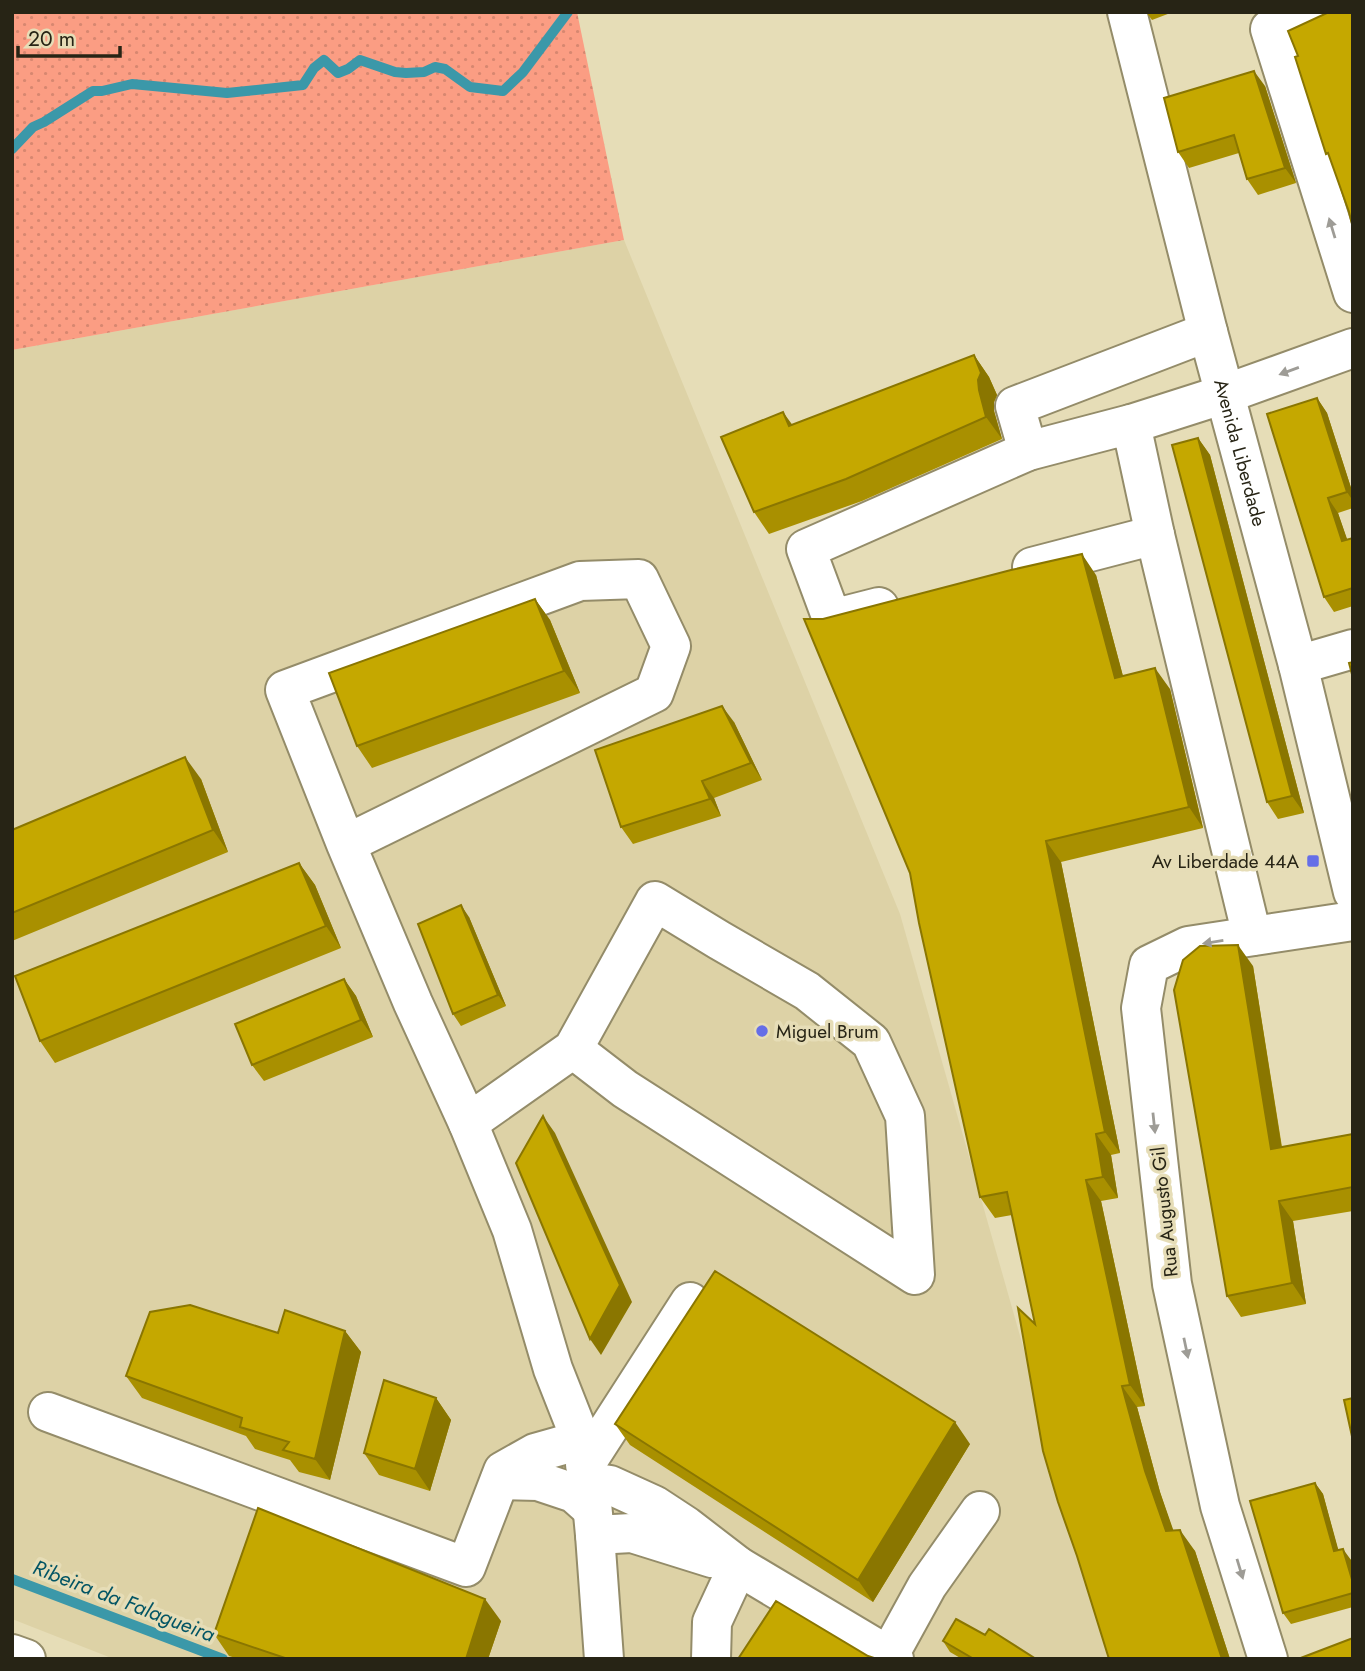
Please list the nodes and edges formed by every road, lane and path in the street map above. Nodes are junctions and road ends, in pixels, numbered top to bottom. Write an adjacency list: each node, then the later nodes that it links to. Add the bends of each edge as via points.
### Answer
1 (1127, 12): 4 (street, Avenida Liberdade)
2 (1311, 12): 3 (street, one-way to 2, via 1270,29)
3 (1353, 293)
4 (1208, 332): 6 (street, Avenida Liberdade); 8 (street, via 1015,406)
5 (1353, 348): 6 (street, one-way to 6)
6 (1225, 394): 7 (street); 13 (street, Avenida Liberdade)
7 (1131, 424): 8 (street); 9 (street)
8 (1028, 451): 11 (street, via 806,549 832,619)
9 (1155, 535): 10 (street); 17 (street)
10 (993, 577)
11 (913, 598)
12 (1353, 649): 13 (street)
13 (1298, 665): 15 (street, Avenida Liberdade)
14 (346, 844): 14 (street, via 285,690 580,581 639,579 671,646 654,693); 19 (street)
15 (1353, 892)
16 (1353, 921): 17 (street, Rua Augusto Gil)
17 (1252, 936): 31 (street, Rua Augusto Gil, one-way to 31, via 1188,946 1149,965 1141,1008 1172,1284 1220,1506)
18 (573, 1049): 18 (street, via 655,901 807,991 871,1042 905,1116 915,1275 625,1089); 19 (street)
19 (468, 1123): 23 (street, via 512,1230)
20 (690, 1302): 23 (street)
21 (48, 1412): 22 (street, via 466,1567)
22 (500, 1480): 23 (street, via 538,1481 574,1493); 23 (street, via 503,1471 535,1453)
23 (589, 1486): 25 (street, via 610,1485 654,1505); 25 (street, via 632,1533); 29 (street)
24 (980, 1511): 27 (street, via 927,1586)
25 (738, 1566): 27 (street); 30 (street, via 712,1622)
26 (12, 1654): 28 (street)
27 (891, 1657)
28 (26, 1659)
29 (604, 1659)
30 (711, 1659)
31 (1268, 1659)

